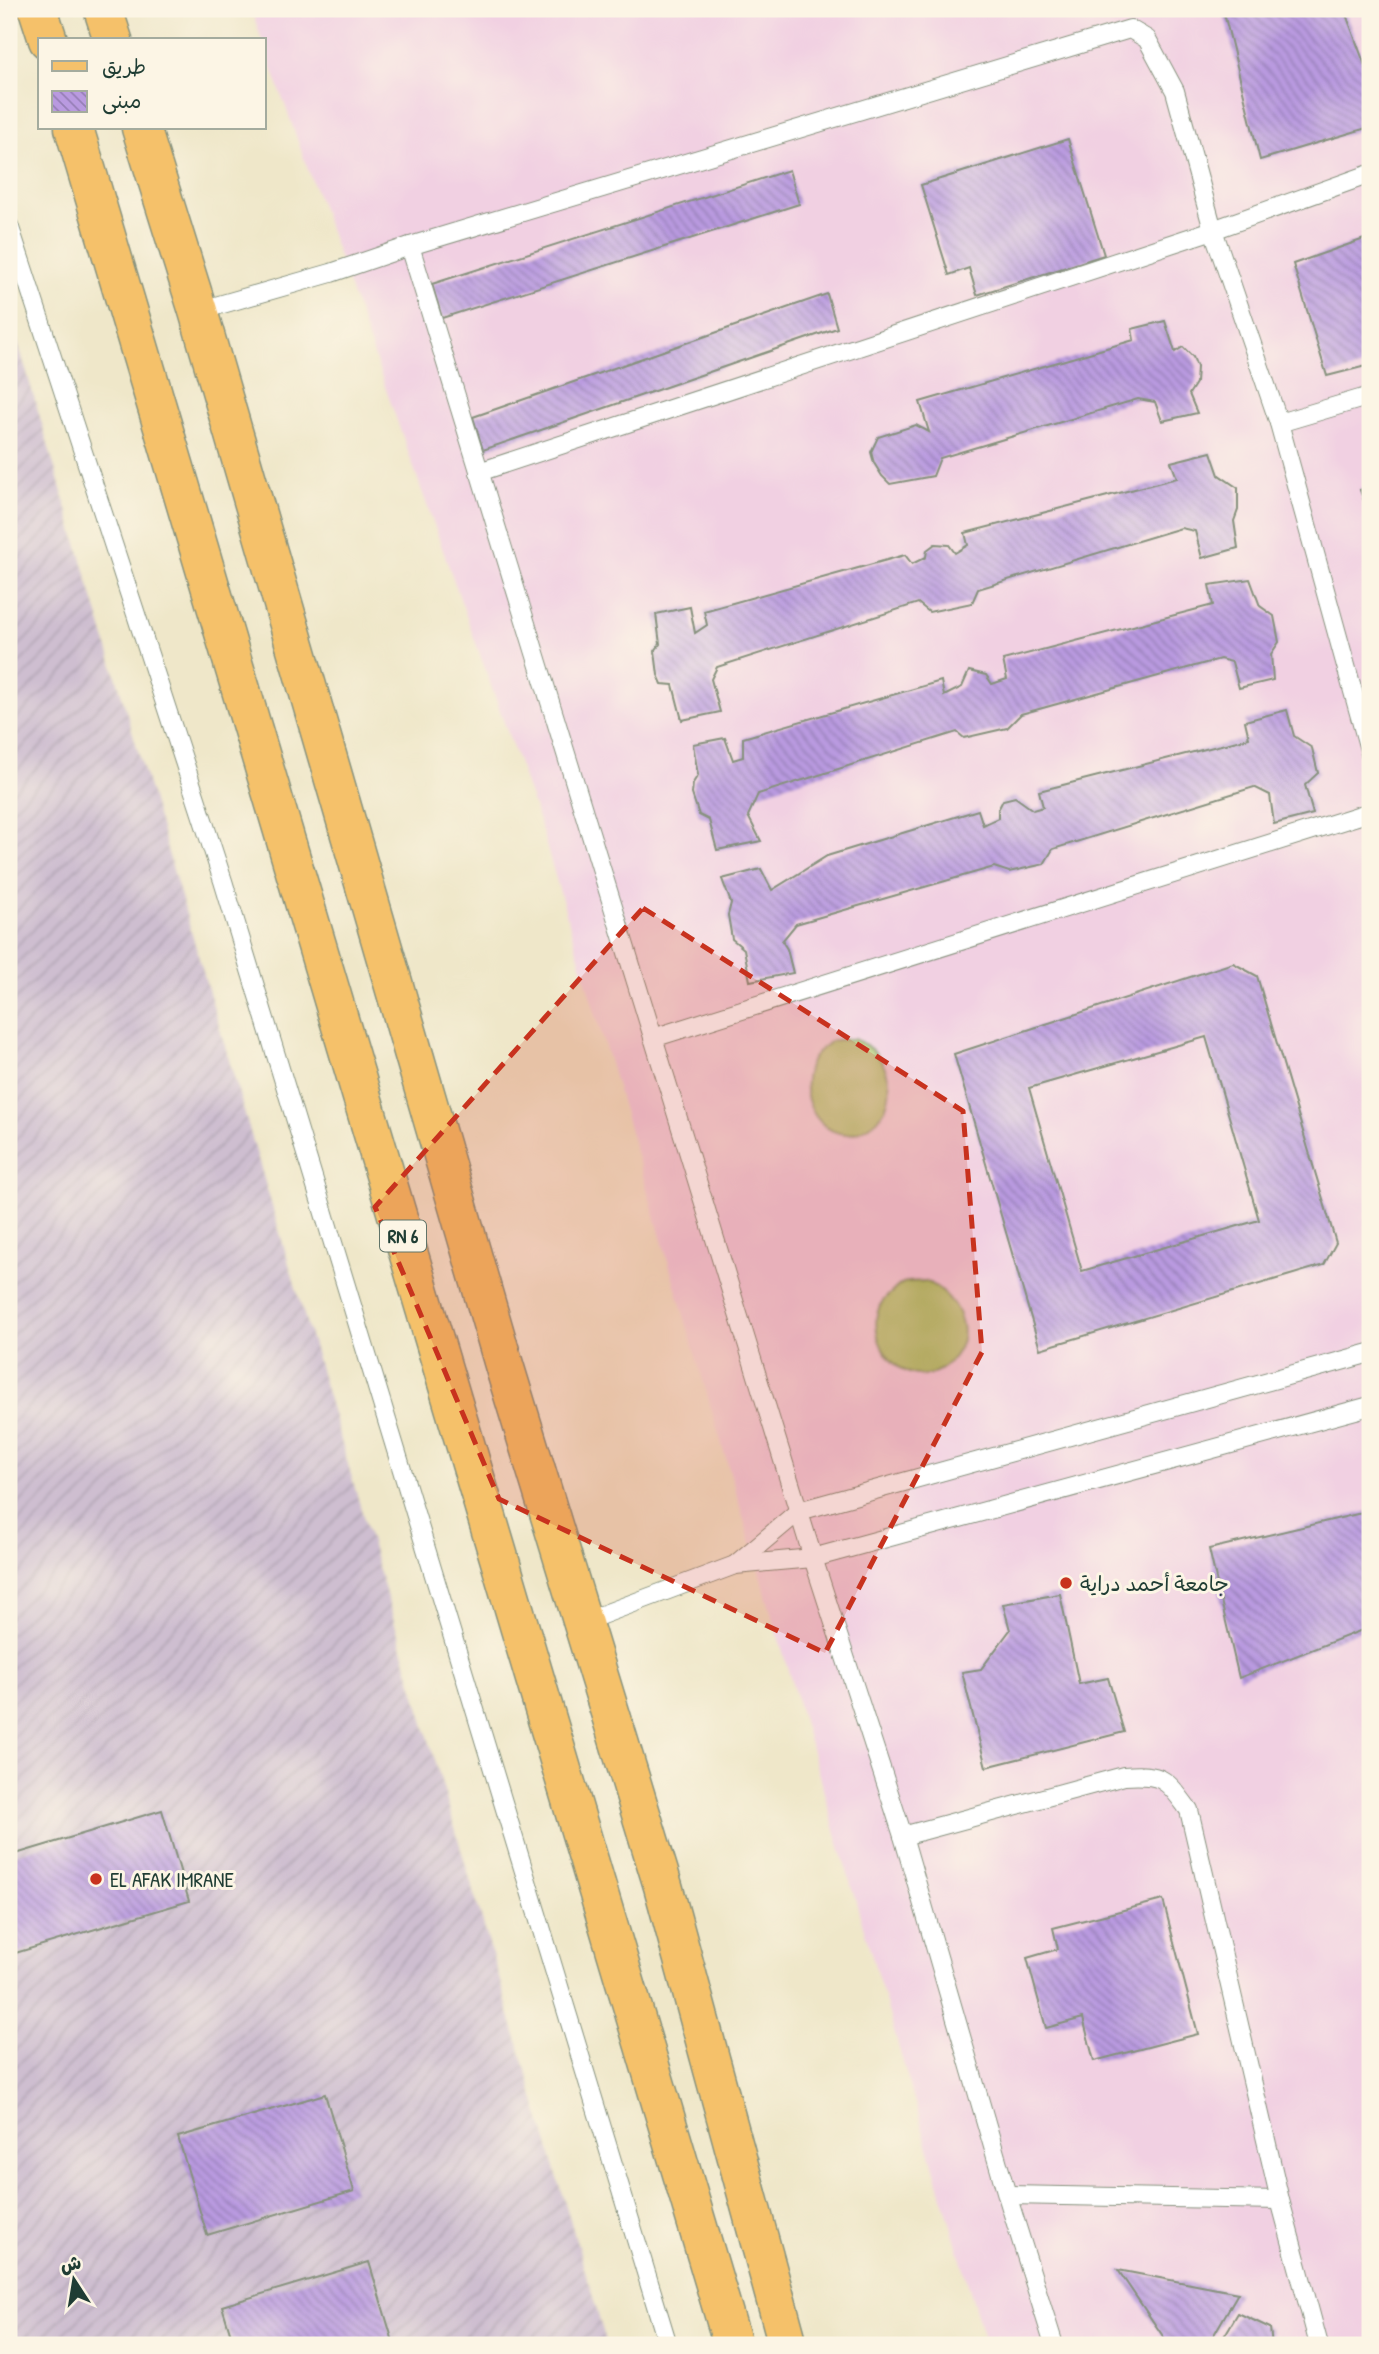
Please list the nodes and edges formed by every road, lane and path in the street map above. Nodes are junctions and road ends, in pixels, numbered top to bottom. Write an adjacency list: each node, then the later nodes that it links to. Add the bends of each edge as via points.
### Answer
1 (38, 9): 3 (main road)
2 (103, 9): 4 (main road)
3 (47, 38)
4 (112, 38)
5 (75, 130): 28 (main road, RN 6)
6 (142, 130): 11 (main road)
7 (1370, 174): 9 (lane)
8 (9, 225): 27 (lane, via 223,881)
9 (1213, 230): 10 (lane, via 1175,92 1147,39 1130,29); 13 (lane); 14 (lane)
10 (410, 246): 11 (lane); 14 (lane)
11 (198, 311): 23 (main road)
12 (1370, 397): 13 (lane)
13 (1279, 423): 15 (lane)
14 (479, 471): 17 (lane)
15 (1370, 753)
16 (1370, 812): 17 (lane)
17 (653, 1038): 20 (lane)
18 (1370, 1353): 20 (lane)
19 (1370, 1406): 21 (lane)
20 (799, 1511): 21 (lane); 22 (lane)
21 (813, 1558): 22 (lane); 24 (lane)
22 (735, 1565): 23 (lane)
23 (583, 1622): 29 (main road, via 663,1886)
24 (903, 1836): 25 (lane); 26 (lane, via 1124,1776 1149,1774 1169,1783 1189,1810)
25 (1007, 2195): 26 (lane); 30 (lane)
26 (1280, 2200): 31 (lane)
27 (668, 2345)
28 (733, 2345)
29 (788, 2345)
30 (1054, 2345)
31 (1319, 2345)

